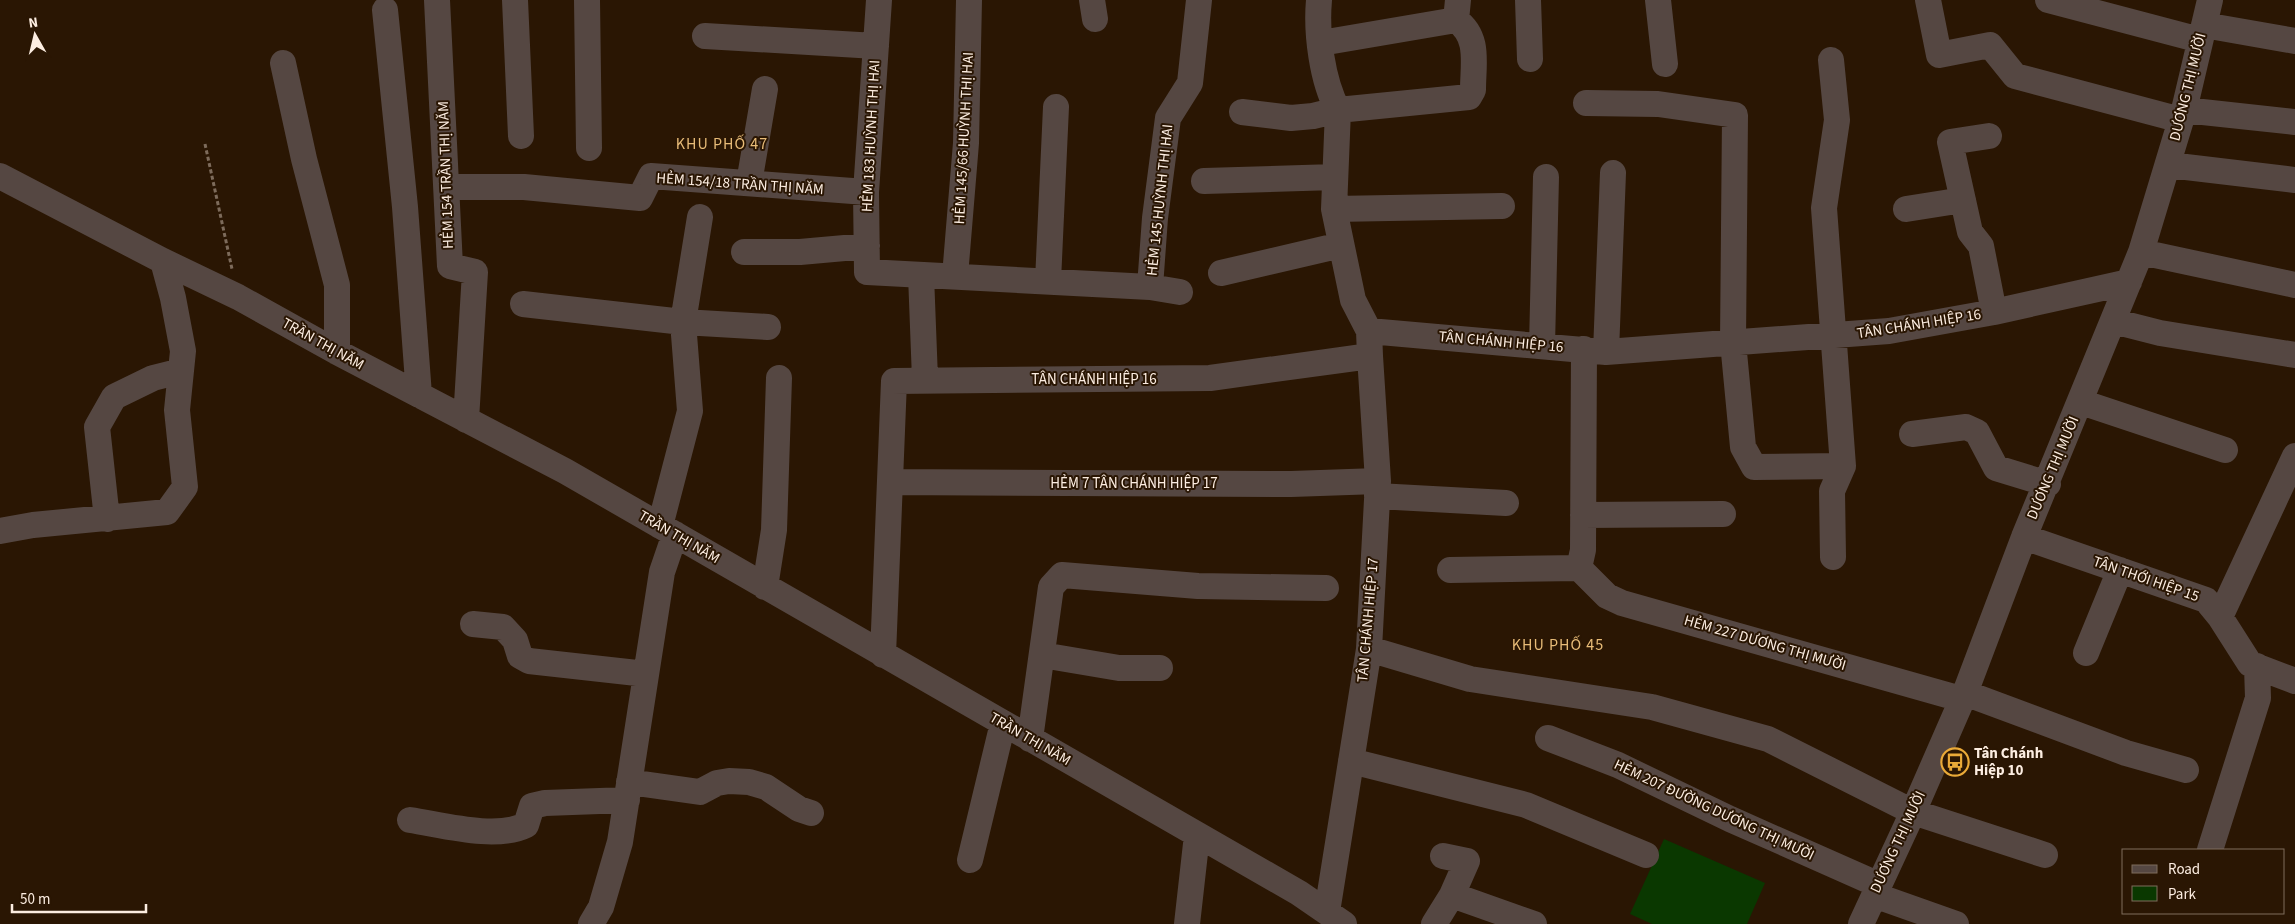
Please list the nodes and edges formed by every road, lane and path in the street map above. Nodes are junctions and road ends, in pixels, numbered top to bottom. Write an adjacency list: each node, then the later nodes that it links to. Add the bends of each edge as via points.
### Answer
1 (437, 0): 42 (street, HẺM 154 TRẦN THỊ NĂM)
2 (515, 0): 30 (street)
3 (587, 0): 33 (street)
4 (878, 0): 18 (street, HẺM 183 HUỲNH THỊ HAI)
5 (969, 0): 57 (street, HẺM 145/66 HUỲNH THỊ HAI, via 966,143)
6 (1199, 0): 61 (street, HẺM 145 HUỲNH THỊ HAI, via 1190,84 1168,118)
7 (1319, 0): 17 (street)
8 (1528, 0): 19 (street)
9 (1658, 0): 22 (street)
10 (1928, 0): 28 (street, via 1939,55 1990,45 2015,76)
11 (2048, 0): 14 (street)
12 (385, 10): 79 (street)
13 (1457, 10): 17 (street); 26 (street, via 1472,37 1473,90 1469,98)
14 (2204, 22): 16 (street); 28 (street, DƯƠNG THỊ MƯỜI)
15 (705, 36): 18 (street)
16 (2295, 41)
17 (1320, 43): 26 (street, via 1329,94)
18 (876, 46): 43 (street, HẺM 183 HUỲNH THỊ HAI)
19 (1530, 59)
20 (1832, 60): 69 (street, via 1837,120 1824,208)
21 (283, 63): 74 (street, via 337,285)
22 (1665, 64)
23 (766, 89): 41 (street)
24 (1586, 103): 70 (street, via 1658,104 1735,115)
25 (1056, 108): 58 (street)
26 (1338, 110): 27 (street, via 1291,118); 37 (street)
27 (1242, 112)
28 (2183, 115): 29 (street); 34 (street, DƯƠNG THỊ MƯỜI)
29 (2295, 122)
30 (521, 136)
31 (1989, 136): 44 (street, via 1950,142)
32 (205, 144): 63 (path)
33 (589, 148)
34 (2169, 165): 39 (street); 52 (street, DƯƠNG THỊ MƯỜI)
35 (1613, 172): 73 (street)
36 (0, 176): 53 (street, TRẦN THỊ NĂM)
37 (1335, 177): 40 (street); 46 (street)
38 (1546, 177): 72 (street)
39 (2295, 180)
40 (1204, 181)
41 (749, 183): 42 (street, HẺM 154/18 TRẦN THỊ NĂM, via 651,176 640,198 524,187); 43 (street, HẺM 154/18 TRẦN THỊ NĂM)
42 (447, 187): 81 (street, HẺM 154 TRẦN THỊ NĂM, via 450,266 475,272)
43 (866, 192): 50 (street, HẺM 183 HUỲNH THỊ HAI)
44 (1963, 200): 47 (street); 65 (street, via 1970,232 1981,246)
45 (1502, 206): 46 (street)
46 (1334, 209): 49 (street)
47 (1906, 209)
48 (700, 217): 67 (street)
49 (1342, 245): 55 (street); 71 (street, via 1353,300)
50 (867, 246): 51 (street, via 800,252); 54 (street, HẺM 183 HUỲNH THỊ HAI)
51 (744, 252)
52 (2141, 252): 59 (street, DƯƠNG THỊ MƯỜI); 60 (street)
53 (163, 261): 63 (street, TRẦN THỊ NĂM); 76 (street, via 183,351)
54 (867, 272): 56 (street, HẺM 145 HUỲNH THỊ HAI)
55 (1221, 273)
56 (921, 275): 57 (street, HẺM 145 HUỲNH THỊ HAI); 78 (street)
57 (955, 276): 58 (street, HẺM 145 HUỲNH THỊ HAI)
58 (1048, 281): 61 (street, HẺM 145 HUỲNH THỊ HAI)
59 (2129, 282): 65 (street, TÂN CHÁNH HIỆP 16); 66 (street, DƯƠNG THỊ MƯỜI)
60 (2295, 284)
61 (1150, 287): 62 (street, HẺM 145 HUỲNH THỊ HAI)
62 (1180, 292)
63 (238, 297): 74 (street, TRẦN THỊ NĂM)
64 (523, 304): 67 (street)
65 (1994, 312): 69 (street, TÂN CHÁNH HIỆP 16, via 1889,331)
66 (2113, 321): 75 (street, via 2160,333); 80 (street, DƯƠNG THỊ MƯỜI)
67 (682, 322): 68 (street); 93 (street, via 690,411)
68 (768, 327)
69 (1832, 335): 70 (street, TÂN CHÁNH HIỆP 16); 85 (street)
70 (1733, 342): 73 (street, TÂN CHÁNH HIỆP 16); 85 (street, via 1743,447 1754,467)
71 (1369, 343): 72 (street, TÂN CHÁNH HIỆP 16); 78 (street, TÂN CHÁNH HIỆP 16, via 1210,378); 88 (street, TÂN CHÁNH HIỆP 17)
72 (1542, 346): 73 (street, TÂN CHÁNH HIỆP 16)
73 (1595, 350): 91 (street)
74 (337, 352): 79 (street, TRẦN THỊ NĂM)
75 (2295, 355)
76 (181, 371): 92 (street, via 154,378 114,397 98,427); 92 (street, via 177,410 185,487 167,512)
77 (779, 378): 100 (street, via 774,530)
78 (925, 379): 86 (street, TÂN CHÁNH HIỆP 16, via 894,381)
79 (420, 395): 81 (street, TRẦN THỊ NĂM)
80 (2081, 402): 83 (street); 87 (street, DƯƠNG THỊ MƯỜI)
81 (466, 420): 93 (street, TRẦN THỊ NĂM, via 565,471)
82 (1912, 434): 87 (street, via 1966,426 1977,432 1996,468)
83 (2225, 450)
84 (2295, 456): 102 (street)
85 (1843, 466): 96 (street, via 1832,491)
86 (890, 482): 88 (street, HẺM 7 TÂN CHÁNH HIỆP 17, via 1270,484); 105 (street)
87 (2048, 484): 95 (street, DƯƠNG THỊ MƯỜI)
88 (1378, 488): 89 (street, HẺM 7 TÂN CHÁNH HIỆP 17); 104 (street, TÂN CHÁNH HIỆP 17)
89 (1506, 503)
90 (1723, 514): 91 (street)
91 (1583, 515): 97 (street, via 1583,550)
92 (107, 519): 94 (street)
93 (667, 530): 100 (street, TRẦN THỊ NĂM); 110 (street)
94 (0, 531)
95 (2024, 537): 99 (street, TÂN THỚI HIỆP 15); 112 (street, DƯƠNG THỊ MƯỜI)
96 (1833, 557)
97 (1579, 568): 98 (street); 112 (street, HẺM 227 DƯƠNG THỊ MƯỜI, via 1607,596 1622,603)
98 (1450, 570)
99 (2120, 570): 102 (street, TÂN THỚI HIỆP 15, via 2206,600); 106 (street)
100 (765, 586): 105 (street, TRẦN THỊ NĂM)
101 (1326, 588): 107 (street, via 1198,586 1062,574 1051,587)
102 (2220, 617): 108 (street, TÂN THỚI HIỆP 15, via 2250,664)
103 (473, 624): 110 (street, via 503,627 515,640 520,656 529,662)
104 (1369, 649): 116 (street, TÂN CHÁNH HIỆP 17); 119 (street, via 1470,679 1652,707 1768,739)
105 (884, 654): 113 (street, TRẦN THỊ NĂM)
106 (2086, 654)
107 (1042, 655): 109 (street, via 1119,668); 115 (street)
108 (2257, 666): 111 (street, TÂN THỚI HIỆP 15); 123 (street, via 2258,698)
109 (1160, 668)
110 (646, 674): 118 (street)
111 (2295, 681)
112 (1963, 696): 117 (street, HẺM 227 DƯƠNG THỊ MƯỜI); 119 (street, DƯƠNG THỊ MƯỜI)
113 (1003, 723): 115 (street, TRẦN THỊ NĂM); 127 (street)
114 (1548, 738): 128 (street, HẺM 207 ĐƯỜNG DƯƠNG THỊ MƯỜI, via 1618,765)
115 (1030, 739): 122 (street, TRẦN THỊ NĂM)
116 (1351, 761): 125 (street, via 1526,805); 130 (street, TÂN CHÁNH HIỆP 17)
117 (2186, 770)
118 (628, 791): 120 (street, via 700,792 717,783 749,782 766,787); 121 (street, via 532,806 526,824 516,829 482,831); 131 (street, via 620,842 601,907)
119 (1913, 812): 124 (street); 128 (street, DƯƠNG THỊ MƯỜI)
120 (810, 813)
121 (410, 820)
122 (1197, 835): 130 (street, TRẦN THỊ NĂM); 132 (street)
123 (2210, 849)
124 (2045, 854)
125 (1646, 855)
126 (1443, 856): 129 (street, via 1468,861)
127 (970, 860)
128 (1877, 890): 135 (street, DƯƠNG THỊ MƯỜI); 136 (street, HẺM 207 ĐƯỜNG DƯƠNG THỊ MƯỜI)
129 (1452, 895): 133 (street); 134 (street)
130 (1336, 918)
131 (591, 924)
132 (1187, 924)
133 (1434, 924)
134 (1534, 924)
135 (1861, 924)
136 (1956, 924)

